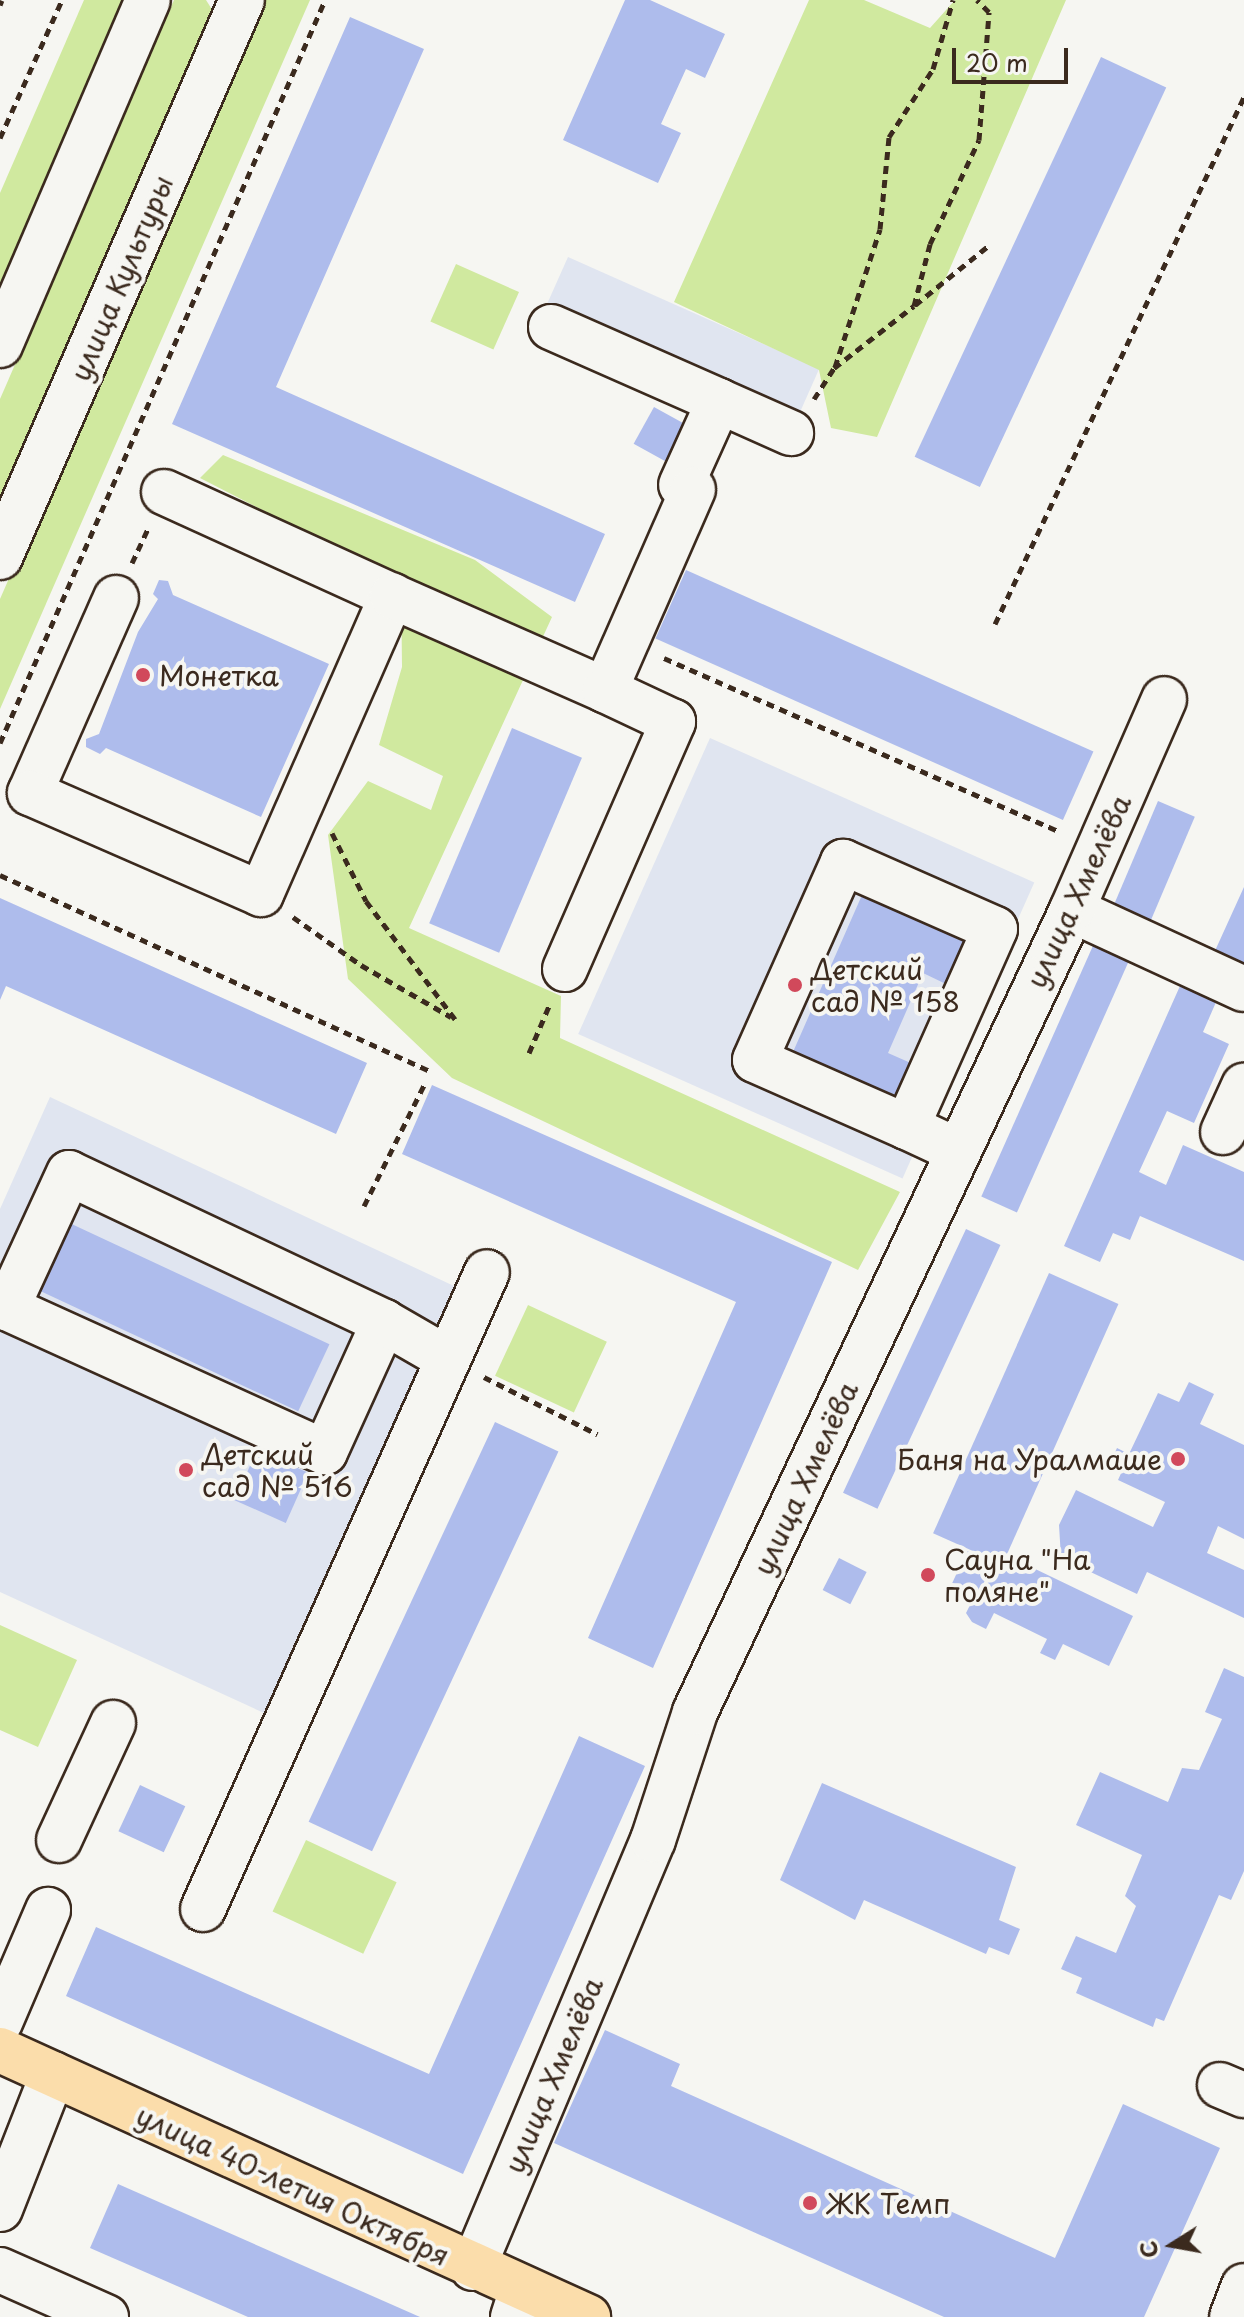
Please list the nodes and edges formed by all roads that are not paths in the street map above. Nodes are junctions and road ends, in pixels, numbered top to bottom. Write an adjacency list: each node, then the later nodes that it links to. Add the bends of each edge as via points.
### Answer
1 (148, 0): 4 (street)
2 (242, 0): 8 (street, улица Культуры)
3 (551, 327): 5 (street)
4 (0, 345)
5 (719, 401): 6 (street); 11 (street)
6 (791, 433)
7 (164, 492): 9 (street)
8 (0, 557)
9 (392, 596): 10 (street, via 261,894 30,793); 11 (street)
10 (116, 598)
11 (605, 690): 14 (street, via 673,722)
12 (1164, 699): 13 (street, улица Хмелёва)
13 (1072, 910): 15 (street); 19 (street, улица Хмелёва)
14 (565, 969)
15 (1244, 989)
16 (1244, 1086): 18 (street)
17 (907, 1127): 17 (street, via 755,1060 843,862 995,929); 19 (street)
18 (1223, 1132)
19 (956, 1150): 31 (street, улица Хмелёва, via 695,1712 653,1840)
20 (487, 1272): 22 (street)
21 (384, 1322): 21 (street, via 325,1452 7,1308 69,1173); 22 (street)
22 (448, 1359): 25 (street)
23 (113, 1723): 24 (street)
24 (59, 1840)
25 (203, 1909)
26 (48, 1910): 27 (street)
27 (0, 2022)
28 (0, 2050): 29 (main road, улица 40-летия Октября)
29 (53, 2074): 30 (street); 31 (main road, улица 40-летия Октября)
30 (0, 2209)
31 (473, 2268): 34 (main road, улица 40-летия Октября)
32 (0, 2270): 35 (street)
33 (1244, 2286): 37 (street)
34 (517, 2303): 36 (main road, улица 40-летия Октября)
35 (106, 2317)
36 (588, 2317)
37 (1232, 2317)

